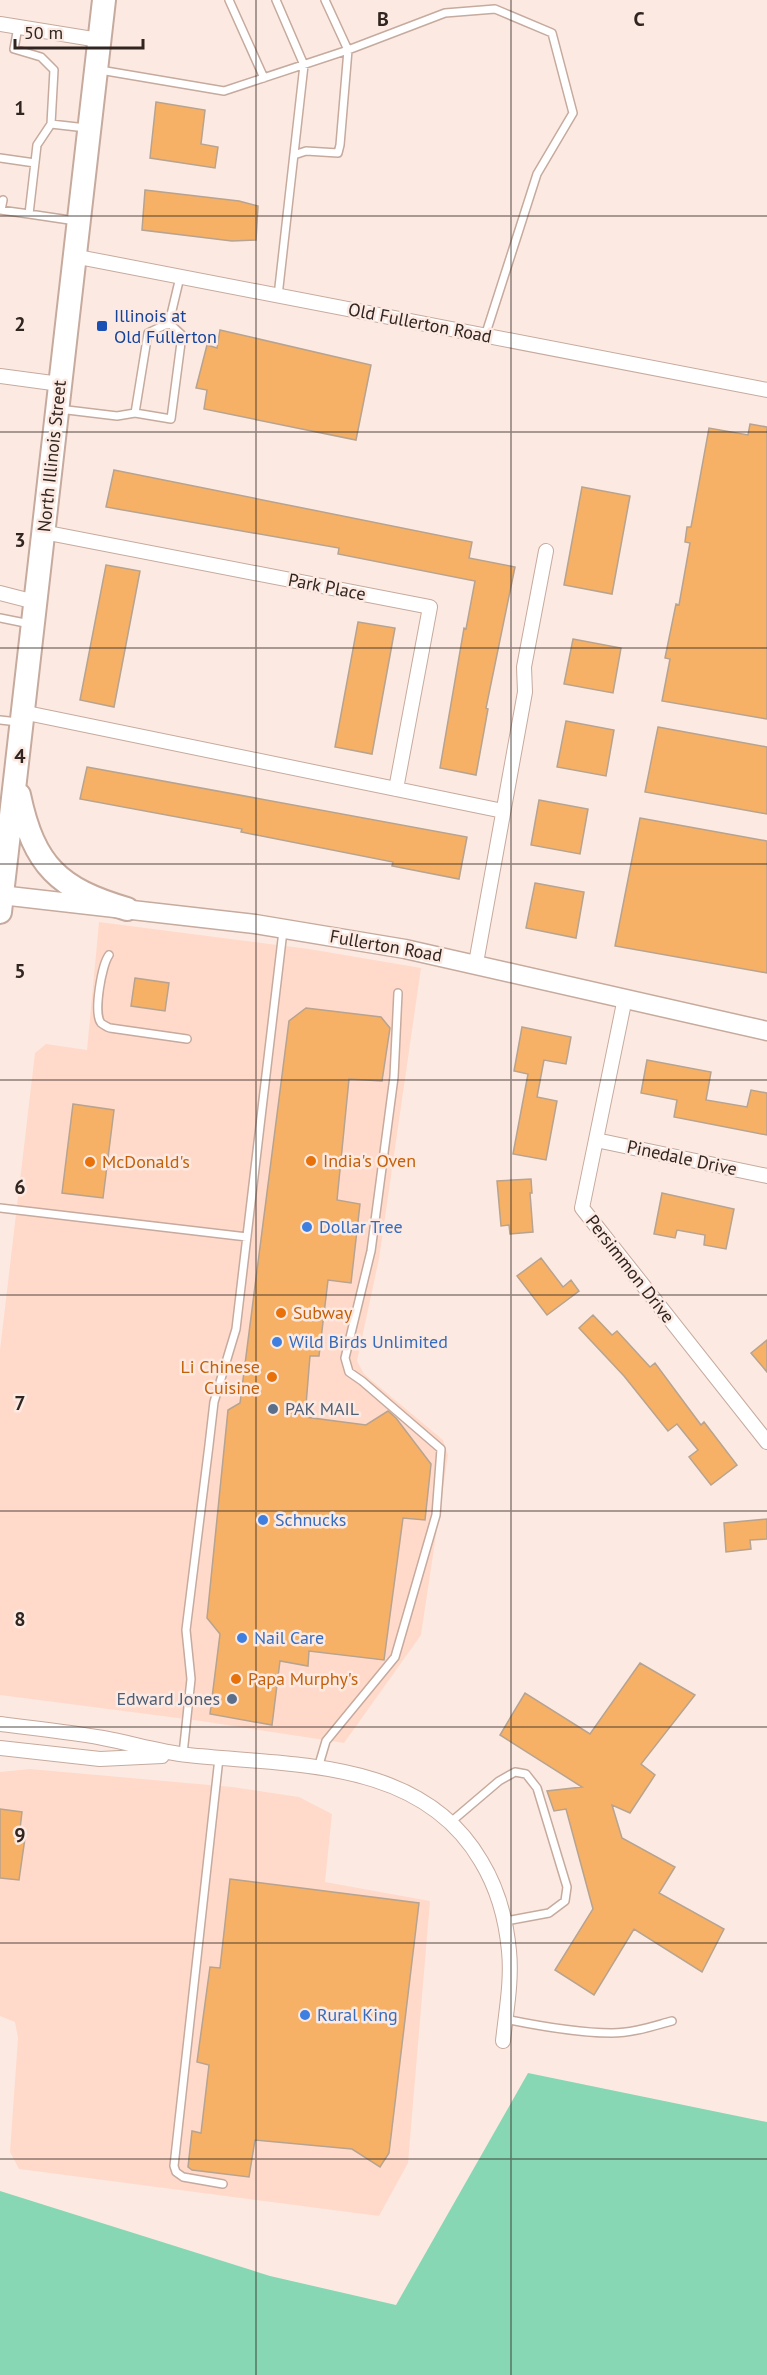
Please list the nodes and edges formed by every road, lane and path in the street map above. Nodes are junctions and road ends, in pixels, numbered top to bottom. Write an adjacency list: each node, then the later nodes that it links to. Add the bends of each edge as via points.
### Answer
1 (104, 0): 7 (main road, North Illinois Street)
2 (229, 0): 11 (lane)
3 (276, 0): 9 (lane)
4 (325, 0): 8 (lane)
5 (0, 24): 6 (street)
6 (18, 27): 7 (street); 12 (lane, via 14,49 41,57 54,70)
7 (99, 40): 10 (main road, North Illinois Street)
8 (348, 50): 9 (lane); 14 (lane, via 338,153 306,150); 26 (lane, via 445,13 495,9 552,33 573,113 537,174)
9 (304, 65): 11 (lane); 14 (lane)
10 (96, 69): 11 (lane, via 224,91); 13 (main road, North Illinois Street)
11 (264, 78)
12 (51, 124): 13 (lane); 16 (lane, via 37,145)
13 (89, 129): 21 (main road, North Illinois Street)
14 (294, 155): 24 (lane)
15 (4, 159): 16 (lane); 17 (lane)
16 (35, 163): 20 (lane)
17 (7, 168)
18 (3, 200): 19 (lane)
19 (1, 210): 20 (lane)
20 (29, 214): 21 (lane)
21 (78, 221): 22 (main road, North Illinois Street)
22 (74, 256): 23 (street, Old Fullerton Road); 28 (main road, North Illinois Street)
23 (180, 277): 24 (street, Old Fullerton Road); 25 (lane)
24 (278, 296): 26 (street, Old Fullerton Road)
25 (169, 323): 31 (lane, via 148,333); 31 (lane, via 182,335 171,419)
26 (485, 336): 29 (street, Old Fullerton Road)
27 (0, 376): 28 (street)
28 (60, 384): 30 (main road, North Illinois Street)
29 (767, 390)
30 (57, 409): 31 (lane, via 117,416); 32 (main road, North Illinois Street)
31 (135, 413)
32 (44, 532): 35 (main road, North Illinois Street); 40 (street, Park Place, via 430,607)
33 (546, 551): 41 (street)
34 (0, 593): 35 (street)
35 (35, 602): 37 (main road, North Illinois Street)
36 (0, 618): 37 (lane)
37 (32, 625): 38 (main road, North Illinois Street)
38 (14, 718): 39 (main road, North Illinois Street); 40 (street)
39 (15, 778): 42 (main road, North Illinois Street); 43 (main road, via 24,820 36,850 50,869 95,900)
40 (396, 789): 41 (street)
41 (503, 811): 46 (street)
42 (1, 901): 43 (street, Fullerton Road)
43 (127, 909): 44 (street, Fullerton Road)
44 (284, 928): 46 (street, Fullerton Road); 54 (lane)
45 (109, 955): 50 (lane, via 98,1002 102,1023 110,1028)
46 (476, 963): 48 (street, Fullerton Road)
47 (398, 993): 60 (lane, via 394,1077 371,1251 345,1358 349,1372 441,1449 436,1515 395,1657 326,1741)
48 (625, 998): 49 (street, Fullerton Road); 51 (street, Persimmon Drive)
49 (767, 1031)
50 (187, 1039)
51 (596, 1140): 52 (street, Pinedale Drive); 55 (street, Persimmon Drive, via 582,1208)
52 (767, 1176)
53 (0, 1208): 54 (lane)
54 (247, 1237): 58 (lane, via 236,1329 214,1402 186,1630 191,1679)
55 (767, 1442)
56 (0, 1724): 58 (street)
57 (0, 1748): 58 (street, via 100,1759)
58 (183, 1754): 59 (street)
59 (219, 1758): 60 (street); 66 (lane, via 174,2166 183,2177)
60 (318, 1768): 61 (street, via 368,1777 404,1790)
61 (452, 1821): 62 (street, via 485,1868); 62 (lane, via 515,1772 526,1774 537,1788 567,1887 565,1902 549,1913)
62 (506, 1921): 63 (street, via 510,1953)
63 (506, 2019): 64 (lane, via 613,2033); 65 (street)
64 (672, 2021)
65 (503, 2041)
66 (223, 2184)

